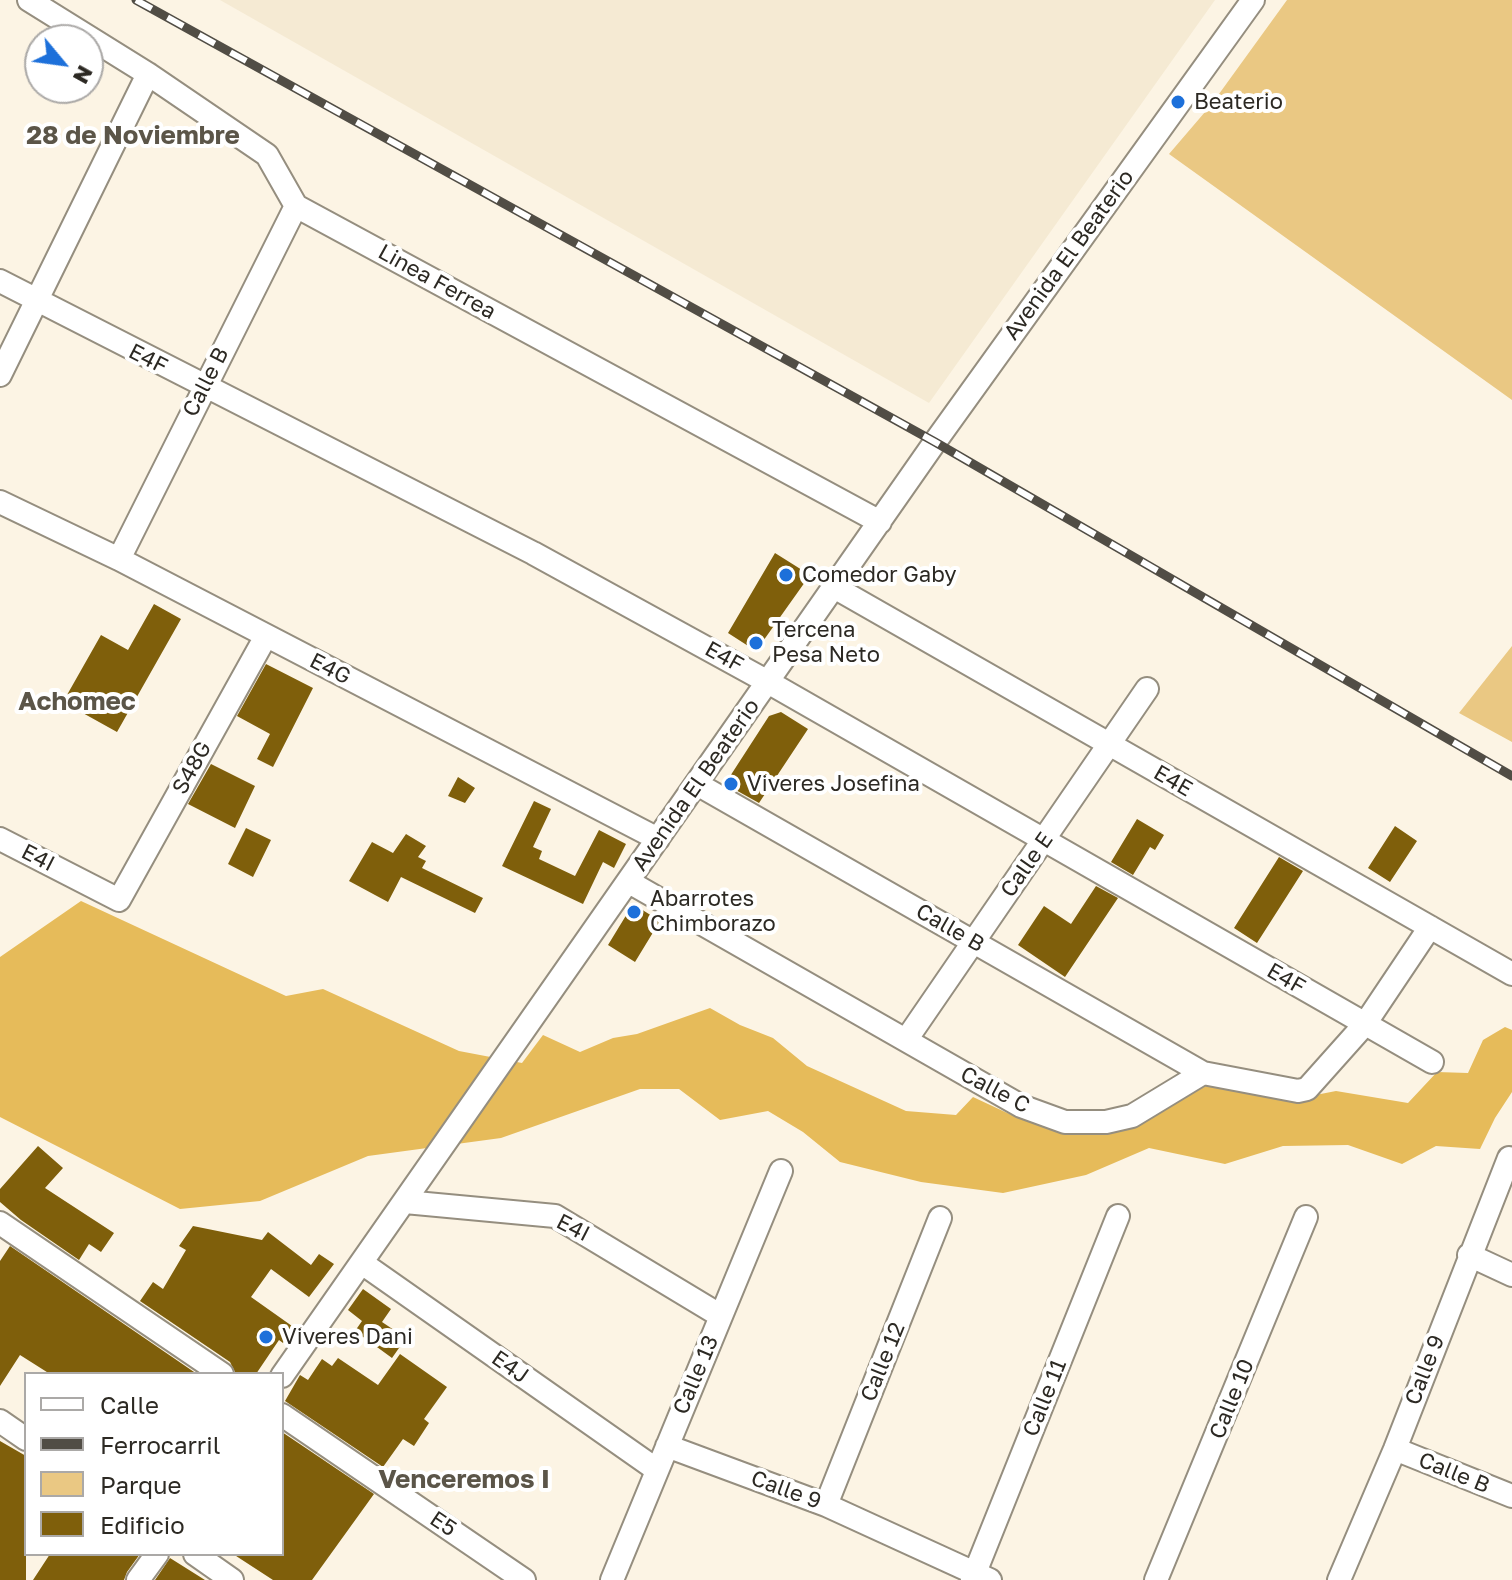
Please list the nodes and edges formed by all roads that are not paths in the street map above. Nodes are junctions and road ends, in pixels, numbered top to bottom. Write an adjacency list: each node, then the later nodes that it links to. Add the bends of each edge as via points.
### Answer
1 (29, 0): 3 (street)
2 (1253, 0): 10 (street, Avenida El Beaterio)
3 (148, 74): 4 (street, via 267,155); 6 (street)
4 (296, 206): 8 (street, Calle B); 10 (street, Linea Ferrea)
5 (0, 281): 6 (street, E4F)
6 (36, 301): 7 (street); 8 (street, E4F)
7 (0, 375)
8 (203, 387): 11 (street, Calle B); 14 (street, E4F, via 533,553)
9 (0, 502): 11 (street, E4G)
10 (880, 522): 12 (street, Avenida El Beaterio)
11 (119, 559): 13 (street, E4G)
12 (834, 587): 14 (street, Avenida El Beaterio); 16 (street, E4E)
13 (266, 636): 19 (street, E4G); 22 (street, S48G)
14 (768, 682): 17 (street, Avenida El Beaterio); 20 (street, E4F)
15 (1147, 689): 16 (street, Calle E)
16 (1109, 744): 20 (street, Calle E); 23 (street, E4E)
17 (697, 784): 19 (street, Avenida El Beaterio); 24 (street, Calle B)
18 (0, 839): 22 (street, E4I)
19 (658, 839): 21 (street, Avenida El Beaterio)
20 (1044, 840): 24 (street, Calle E); 26 (street, E4F)
21 (629, 882): 27 (street, Calle C); 32 (street, Avenida El Beaterio)
22 (119, 900)
23 (1430, 927): 25 (street, E4E); 26 (street)
24 (974, 942): 27 (street, Calle E); 29 (street, Calle B)
25 (1512, 974)
26 (1365, 1024): 28 (street, E4F); 29 (street, via 1307,1089)
27 (906, 1040): 29 (street, Calle C, via 1021,1106 1065,1122 1132,1116)
28 (1432, 1062)
29 (1203, 1073)
30 (1509, 1158): 37 (street, Calle 9)
31 (781, 1171): 40 (street, Calle 13)
32 (405, 1202): 38 (street, Avenida El Beaterio); 40 (street, E4I, via 555,1216)
33 (1118, 1216): 53 (street, Calle 11)
34 (1306, 1217): 58 (street, Calle 10)
35 (940, 1218): 50 (street, Calle 12)
36 (0, 1223): 41 (street)
37 (1469, 1255): 39 (street); 47 (street, Calle 9)
38 (362, 1263): 42 (street, Avenida El Beaterio); 48 (street, E4J)
39 (1512, 1275)
40 (721, 1316): 46 (street, Calle 13)
41 (219, 1372)
42 (284, 1373)
43 (284, 1416): 56 (street, E5)
44 (0, 1421): 45 (street)
45 (24, 1438)
46 (667, 1446): 48 (street, Calle 13); 50 (street, Calle 9)
47 (1395, 1449): 49 (street, Calle B); 59 (street, Calle 9)
48 (657, 1470): 57 (street, Calle 13)
49 (1512, 1496)
50 (826, 1505): 53 (street, Calle 9)
51 (156, 1556): 54 (street)
52 (198, 1556): 55 (street)
53 (979, 1578)
54 (138, 1580)
55 (232, 1580)
56 (524, 1580)
57 (612, 1580)
58 (1156, 1580)
59 (1339, 1580)

